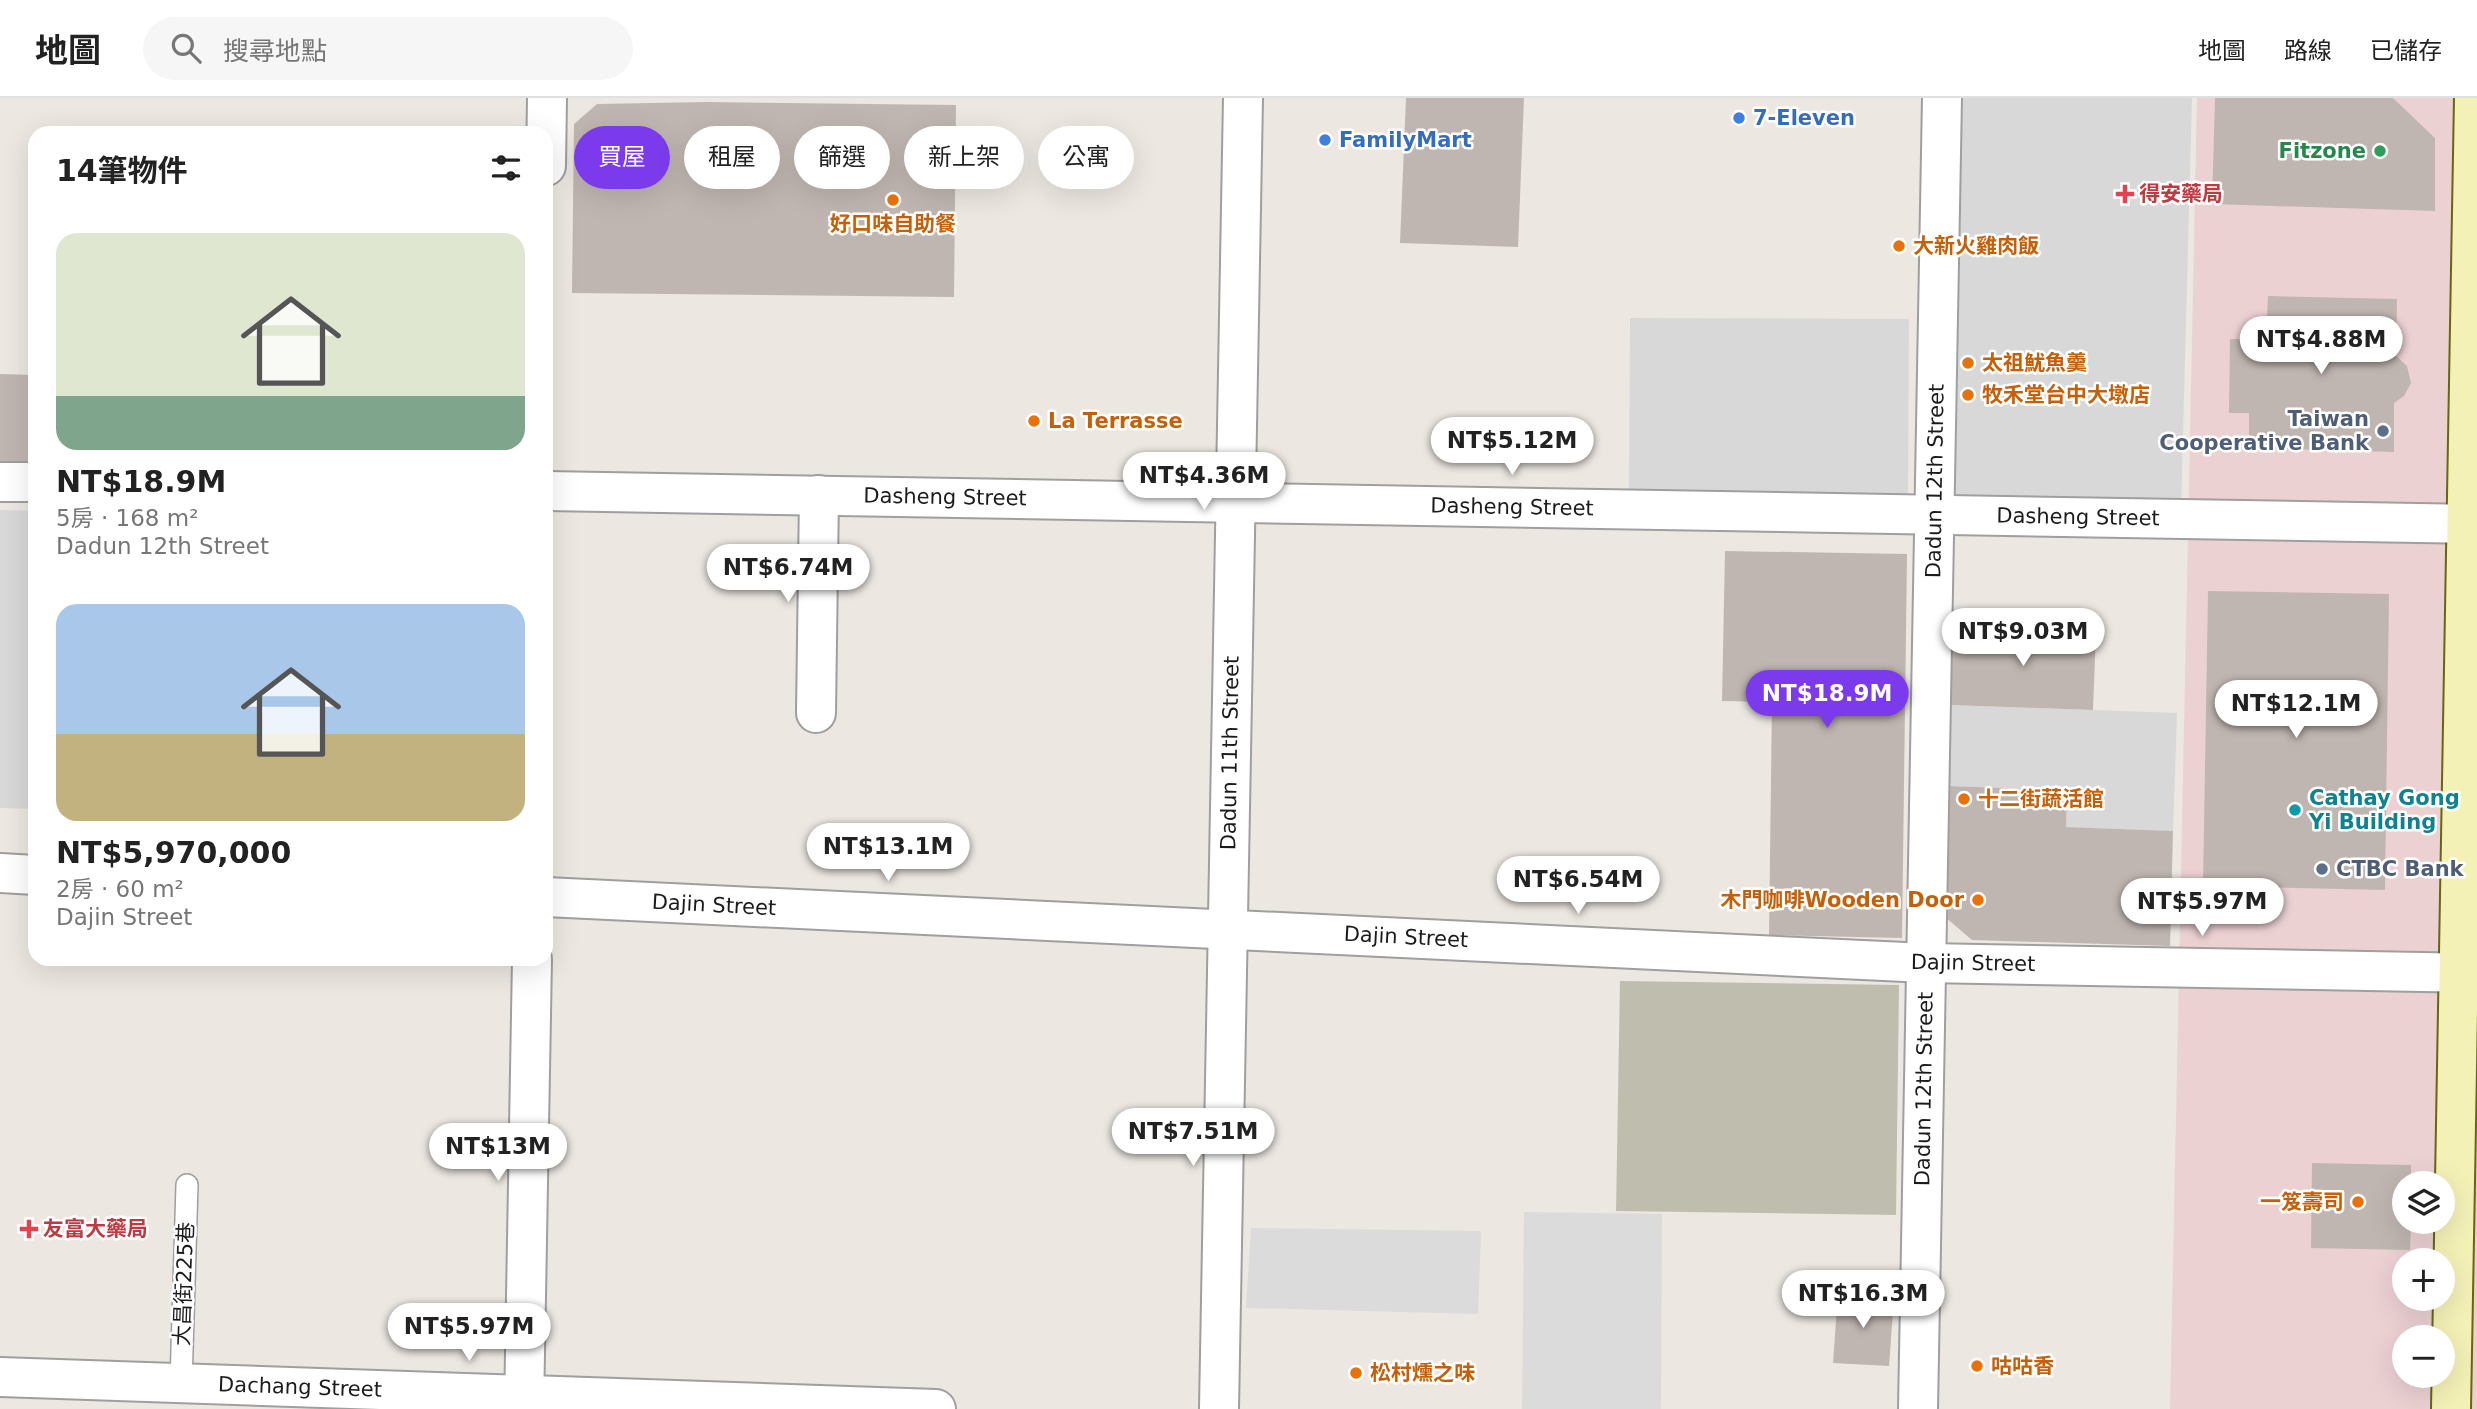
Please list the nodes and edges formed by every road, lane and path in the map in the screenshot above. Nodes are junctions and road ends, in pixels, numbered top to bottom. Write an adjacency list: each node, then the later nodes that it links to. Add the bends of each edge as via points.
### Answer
1 (547, 98): 5 (street)
2 (1243, 98): 10 (street, Dadun 11th Street)
3 (1942, 98): 11 (street, Dadun 12th Street)
4 (2474, 98): 12 (main road)
5 (547, 126)
6 (0, 482): 7 (street)
7 (28, 482)
8 (553, 491): 9 (street, Dasheng Street)
9 (819, 495): 10 (street, Dasheng Street); 13 (street)
10 (1234, 502): 11 (street, Dasheng Street); 17 (street, Dadun 11th Street)
11 (1934, 515): 12 (street, Dasheng Street); 18 (street, Dadun 12th Street)
12 (2472, 524): 20 (main road)
13 (816, 713)
14 (0, 873): 15 (street)
15 (28, 875)
16 (553, 897): 17 (street, Dajin Street)
17 (1227, 928): 18 (street, Dajin Street); 27 (street, Dadun 11th Street)
18 (1926, 963): 20 (street, Dajin Street); 28 (street, Dadun 12th Street)
19 (532, 966): 25 (street)
20 (2468, 972): 29 (main road)
21 (187, 1185): 23 (lane, 大昌街225巷)
22 (0, 1377): 23 (street, Dachang Street)
23 (181, 1383): 24 (street, Dachang Street)
24 (273, 1398): 25 (street, Dachang Street)
25 (524, 1402): 26 (street, Dachang Street)
26 (936, 1409)
27 (1219, 1409)
28 (1918, 1409)
29 (2451, 1409)

